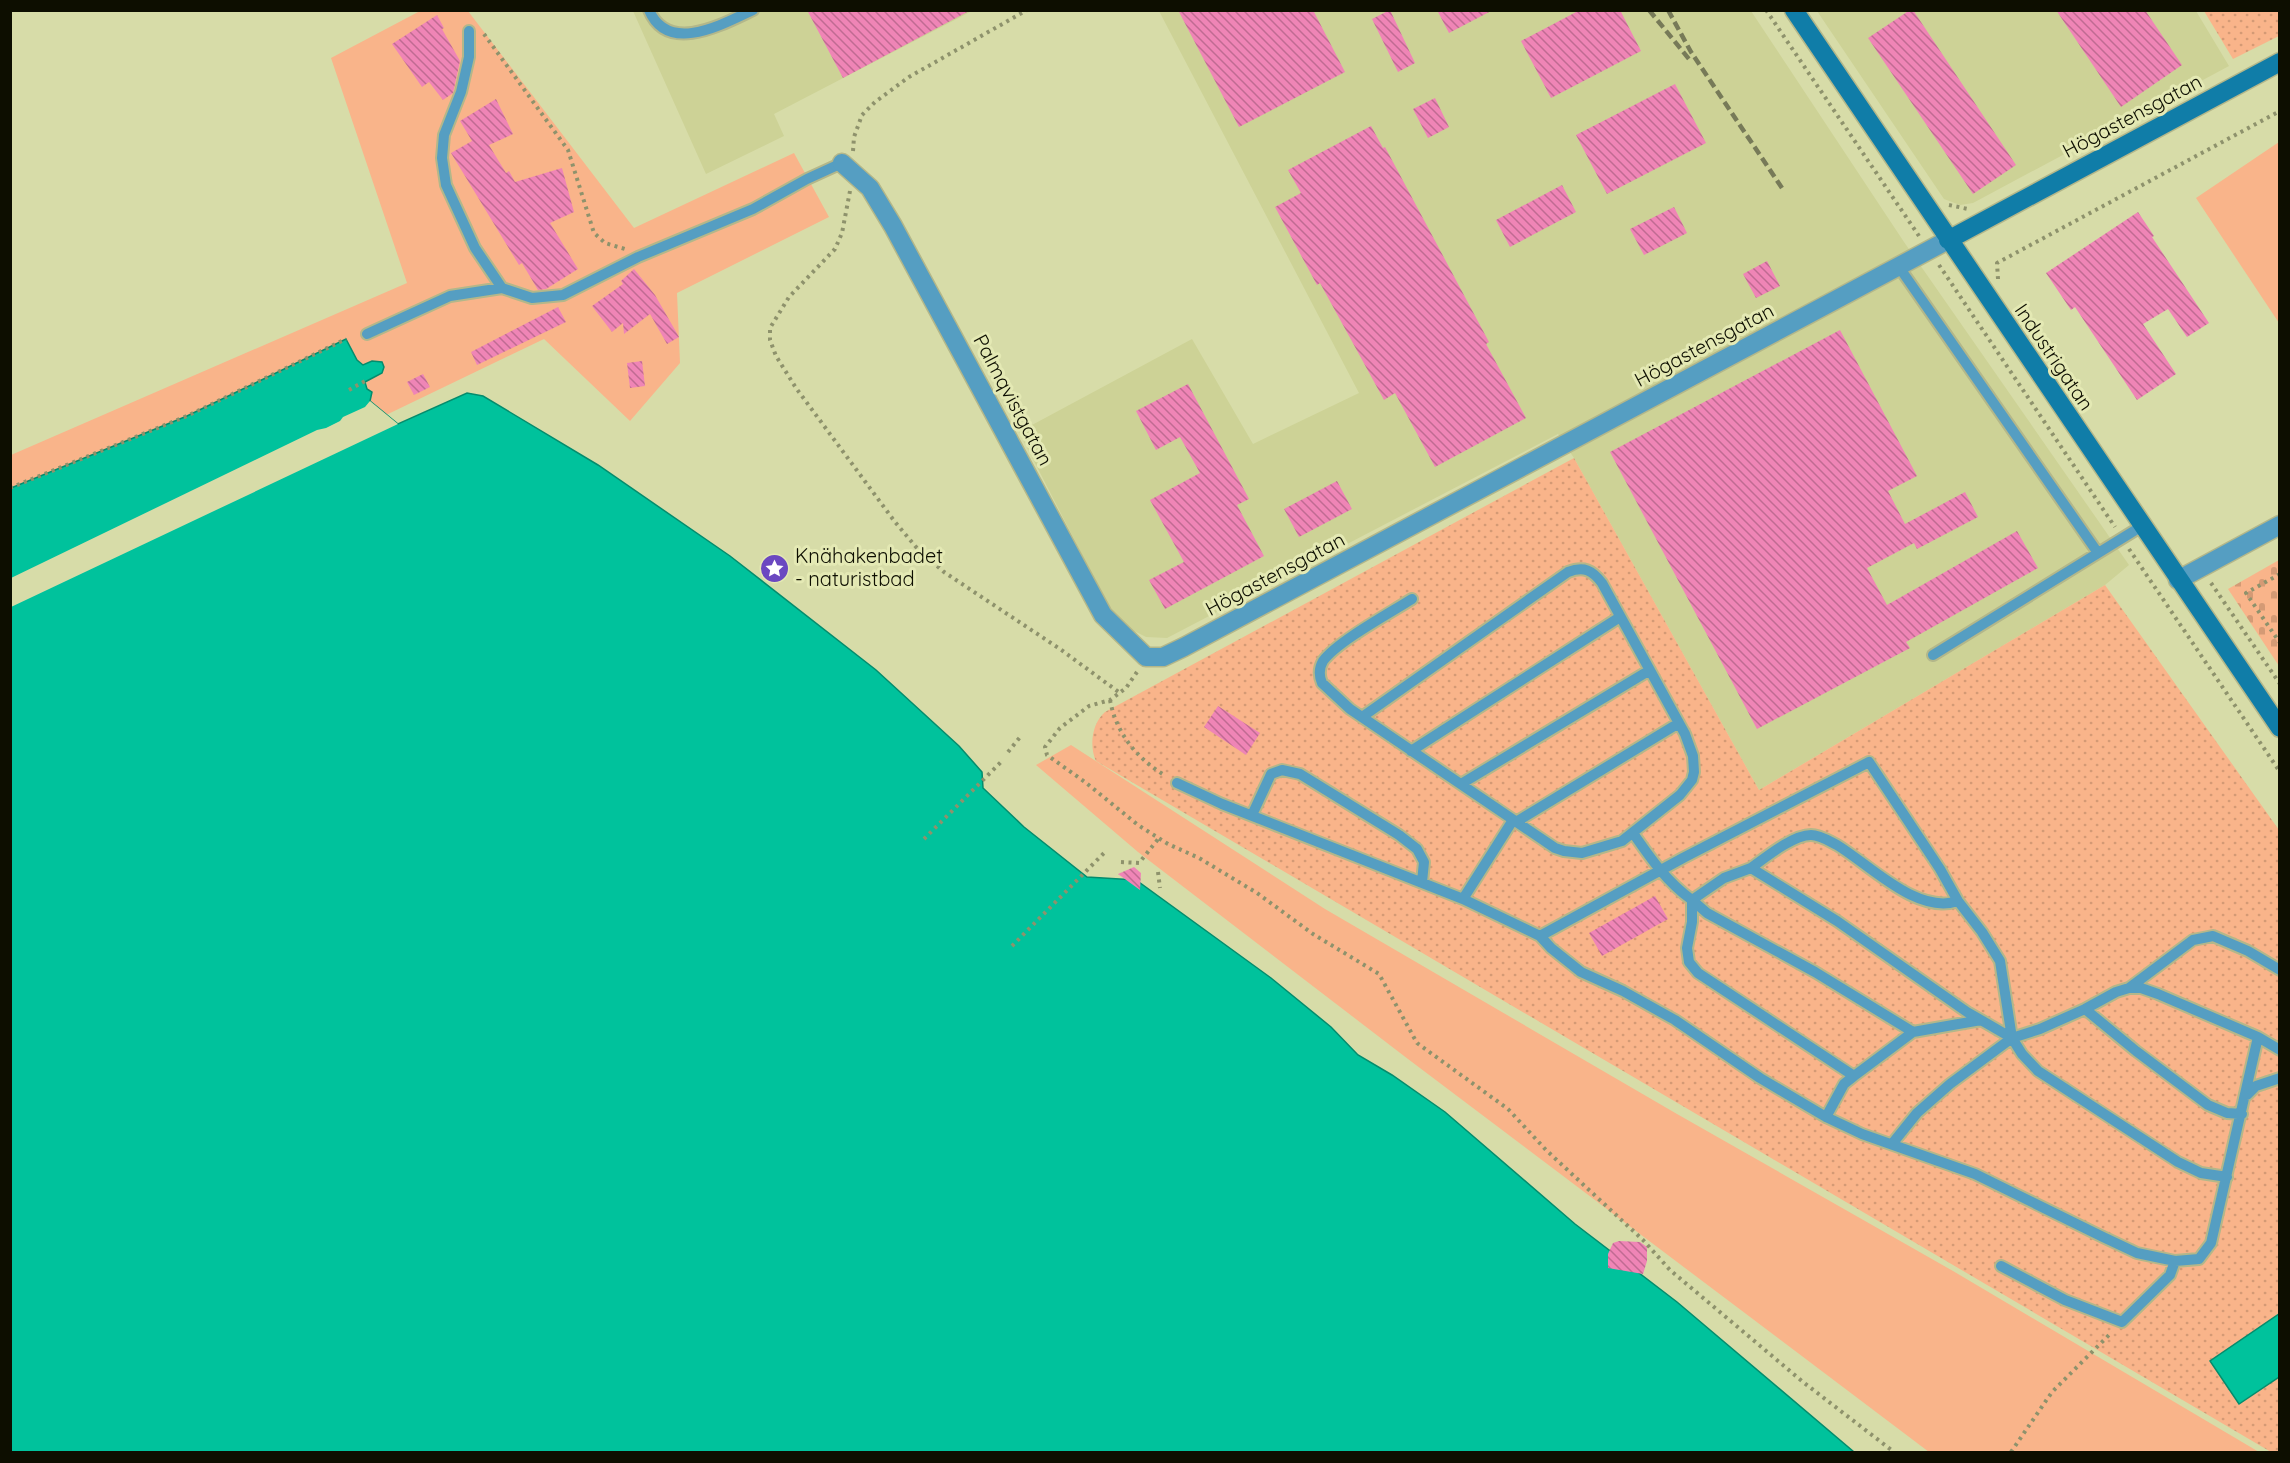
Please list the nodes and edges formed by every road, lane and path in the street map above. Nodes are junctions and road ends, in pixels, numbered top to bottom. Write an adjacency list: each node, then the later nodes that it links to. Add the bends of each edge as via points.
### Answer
1 (649, 10): 2 (lane, via 669,33 685,34 712,29)
2 (753, 10)
3 (1027, 10): 9 (path, via 909,77 875,102 862,115)
4 (1766, 10): 13 (path)
5 (1794, 10): 12 (street, Industrigatan)
6 (469, 31): 14 (path, via 479,28 495,46 568,150 594,233 605,243); 17 (lane, via 469,57 461,92 444,135 442,158 446,185 475,248)
7 (2280, 62): 12 (street, Högastensgatan)
8 (2280, 111): 16 (path, via 1997,263)
9 (847, 168): 14 (lane, via 807,179 753,209); 34 (street, Palmqvistgatan, via 870,188 893,226 1103,615); 37 (path, via 842,232 835,249 789,297 770,327 776,356 916,547 944,572)
10 (1942, 200): 11 (path, via 1959,209)
11 (1975, 207)
12 (1948, 240): 13 (street, Högastensgatan); 24 (street, Industrigatan)
13 (1929, 251): 15 (street, Högastensgatan); 25 (path)
14 (649, 252): 17 (lane, via 563,295 532,298)
15 (1899, 267): 26 (lane); 34 (street, Högastensgatan, via 1184,647 1163,657)
16 (1998, 282)
17 (502, 288): 18 (lane, via 450,296)
18 (367, 334)
19 (346, 339): 22 (path, via 188,416)
20 (365, 381): 21 (path)
21 (349, 390)
22 (10, 488)
23 (2280, 525): 27 (street)
24 (2142, 526): 25 (lane); 29 (street, Industrigatan)
25 (2122, 538): 26 (lane); 46 (path)
26 (2098, 553): 33 (lane)
27 (2201, 568): 29 (street); 36 (path)
28 (2280, 574): 32 (path, via 2246,593)
29 (2178, 580): 41 (street, Industrigatan)
30 (1412, 599): 39 (lane, via 1343,645 1320,667 1323,683)
31 (1620, 616): 35 (lane); 39 (lane, via 1595,575 1586,569 1573,570); 43 (lane)
32 (2280, 643)
33 (1933, 655)
34 (1146, 657): 37 (path)
35 (1650, 670): 40 (lane); 48 (lane)
36 (2280, 684)
37 (1120, 693): 38 (path)
38 (1110, 700): 47 (path, via 1125,738 1138,755); 52 (path, via 1089,706 1060,728 1045,747 1047,755)
39 (1362, 717): 43 (lane)
40 (1679, 723): 50 (lane); 51 (lane, via 1693,756 1692,780 1680,795)
41 (2280, 728)
42 (1022, 736): 44 (path)
43 (1412, 751): 48 (lane)
44 (1008, 752)
45 (1003, 760): 53 (path)
46 (2280, 772)
47 (1177, 783): 49 (lane)
48 (1461, 784): 50 (lane)
49 (1252, 815): 59 (lane); 59 (lane, via 1271,774 1282,770 1300,774 1418,849 1424,862)
50 (1515, 821): 51 (lane, via 1555,848 1572,853 1592,852); 61 (lane)
51 (1633, 833): 57 (lane)
52 (1159, 838): 55 (path, via 1139,863); 84 (path, via 1257,893 1313,934 1379,974 1417,1043 1508,1109 1670,1270 1803,1382)
53 (924, 839)
54 (1106, 851): 65 (path)
55 (1121, 862)
56 (1751, 868): 62 (lane, via 1724,879); 63 (lane, via 1788,844 1812,835 1840,847 1912,897 1934,904); 69 (lane, via 1837,921)
57 (1659, 871): 62 (lane); 63 (lane, via 1869,762); 64 (lane)
58 (1158, 872): 60 (path)
59 (1422, 882): 61 (lane)
60 (1160, 888)
61 (1463, 899): 64 (lane)
62 (1692, 900): 70 (lane, via 1707,914 1815,972); 74 (lane, via 1687,948 1689,962 1698,973)
63 (1958, 901): 72 (lane, via 2000,961)
64 (1540, 936): 78 (lane, via 1581,972 1675,1020)
65 (1012, 946)
66 (2280, 970): 67 (lane, via 2213,936 2193,940)
67 (2128, 988): 68 (lane); 71 (lane, via 2158,994)
68 (2085, 1009): 72 (lane); 77 (lane, via 2208,1105)
69 (1981, 1020): 70 (lane); 72 (lane)
70 (1913, 1032): 74 (lane)
71 (2258, 1037): 73 (lane); 76 (lane)
72 (2012, 1038): 79 (lane, via 1933,1098); 80 (lane, via 2038,1071 2178,1162 2201,1173)
73 (2280, 1050)
74 (1854, 1077): 78 (lane, via 1844,1084)
75 (2280, 1078): 76 (lane, via 2249,1090)
76 (2245, 1098): 77 (lane)
77 (2242, 1114): 80 (lane)
78 (1826, 1117): 79 (lane)
79 (1892, 1144): 81 (lane, via 1975,1174 2138,1252)
80 (2227, 1177): 81 (lane, via 2205,1254 2199,1259)
81 (2175, 1262): 83 (lane, via 2170,1275)
82 (2001, 1266): 83 (lane, via 2065,1300)
83 (2122, 1322): 85 (path, via 2052,1392)
84 (1894, 1452)
85 (2011, 1452)

